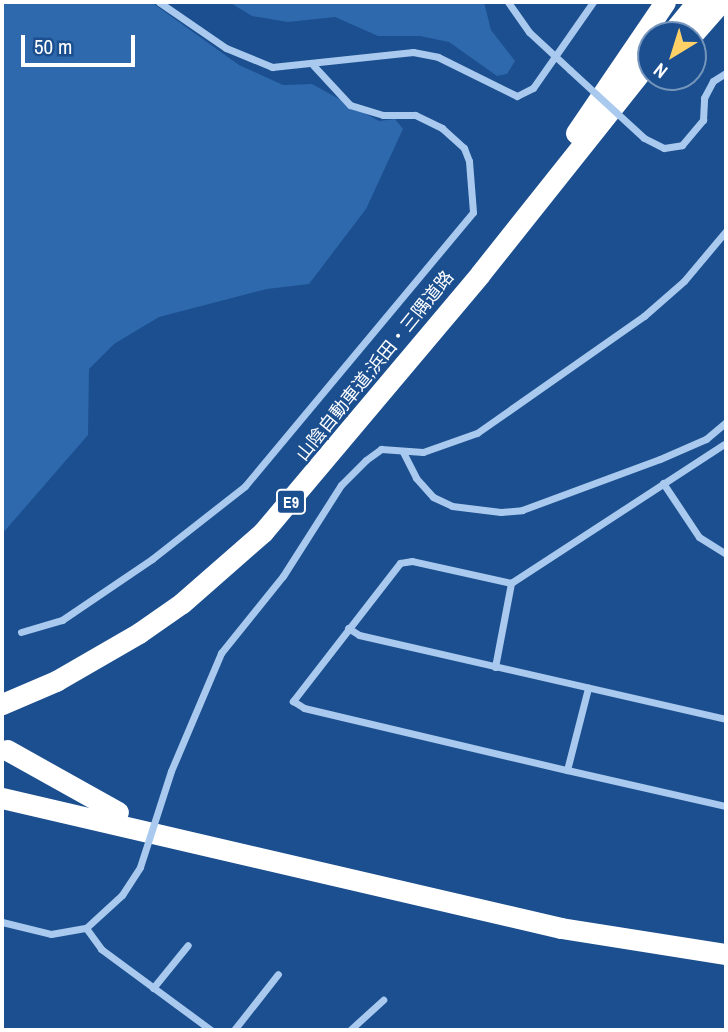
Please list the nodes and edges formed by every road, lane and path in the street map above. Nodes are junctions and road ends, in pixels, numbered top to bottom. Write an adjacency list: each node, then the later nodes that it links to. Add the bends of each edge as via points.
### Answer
1 (159, 2): 10 (street, via 248,59 272,67)
2 (508, 2): 9 (street, via 529,32)
3 (593, 2): 9 (street)
4 (665, 2): 16 (highway)
5 (697, 2): 7 (highway)
6 (720, 2): 8 (highway)
7 (681, 21)
8 (703, 21)
9 (555, 56): 10 (street, via 533,88 517,96 438,57 413,52 355,55); 11 (street, bridge, via 644,138 664,148 682,145 703,120 704,98 713,80)
10 (313, 65): 24 (street, via 350,105 383,115 415,115 442,128 464,148 473,212 245,486 152,559 62,620)
11 (726, 73)
12 (637, 76): 14 (highway, 山陰自動車道;浜田・三隅道路 / E9)
13 (637, 90): 14 (highway)
14 (606, 115): 16 (highway, 山陰自動車道;浜田・三隅道路 / E9)
15 (726, 231): 19 (street, via 684,281 644,316 538,392 477,433 444,447)
16 (480, 274): 26 (highway, 山陰自動車道;浜田・三隅道路 / E9, via 264,532 181,603)
17 (726, 422): 19 (street, via 706,439 660,458 522,510 501,512 452,506 433,497 416,478)
18 (726, 443): 20 (street)
19 (403, 452): 37 (street, bridge, via 381,449 341,485 283,576 221,653 171,772 139,867 122,895)
20 (663, 483): 21 (street, via 699,537); 22 (street)
21 (726, 554)
22 (511, 583): 23 (street, via 405,561); 25 (street)
23 (348, 628): 25 (street, via 359,635); 32 (street, via 293,701 304,708)
24 (21, 632)
25 (495, 667): 27 (street)
26 (56, 681): 28 (highway, 山陰自動車道;浜田・三隅道路 / E9); 29 (highway, 山陰自動車道;浜田・三隅道路 / E9)
27 (588, 688): 30 (street); 32 (street)
28 (2, 695)
29 (2, 704)
30 (726, 719)
31 (6, 750): 35 (highway, via 98,804)
32 (567, 770): 34 (street)
33 (2, 798): 35 (highway)
34 (726, 806)
35 (192, 841): 39 (highway, via 561,928)
36 (2, 922): 37 (street, via 51,934)
37 (86, 928): 41 (street, via 101,949)
38 (188, 945): 41 (street)
39 (726, 954)
40 (278, 974): 44 (street)
41 (153, 988): 43 (street)
42 (383, 1000): 45 (street)
43 (211, 1030)
44 (234, 1030)
45 (350, 1030)

